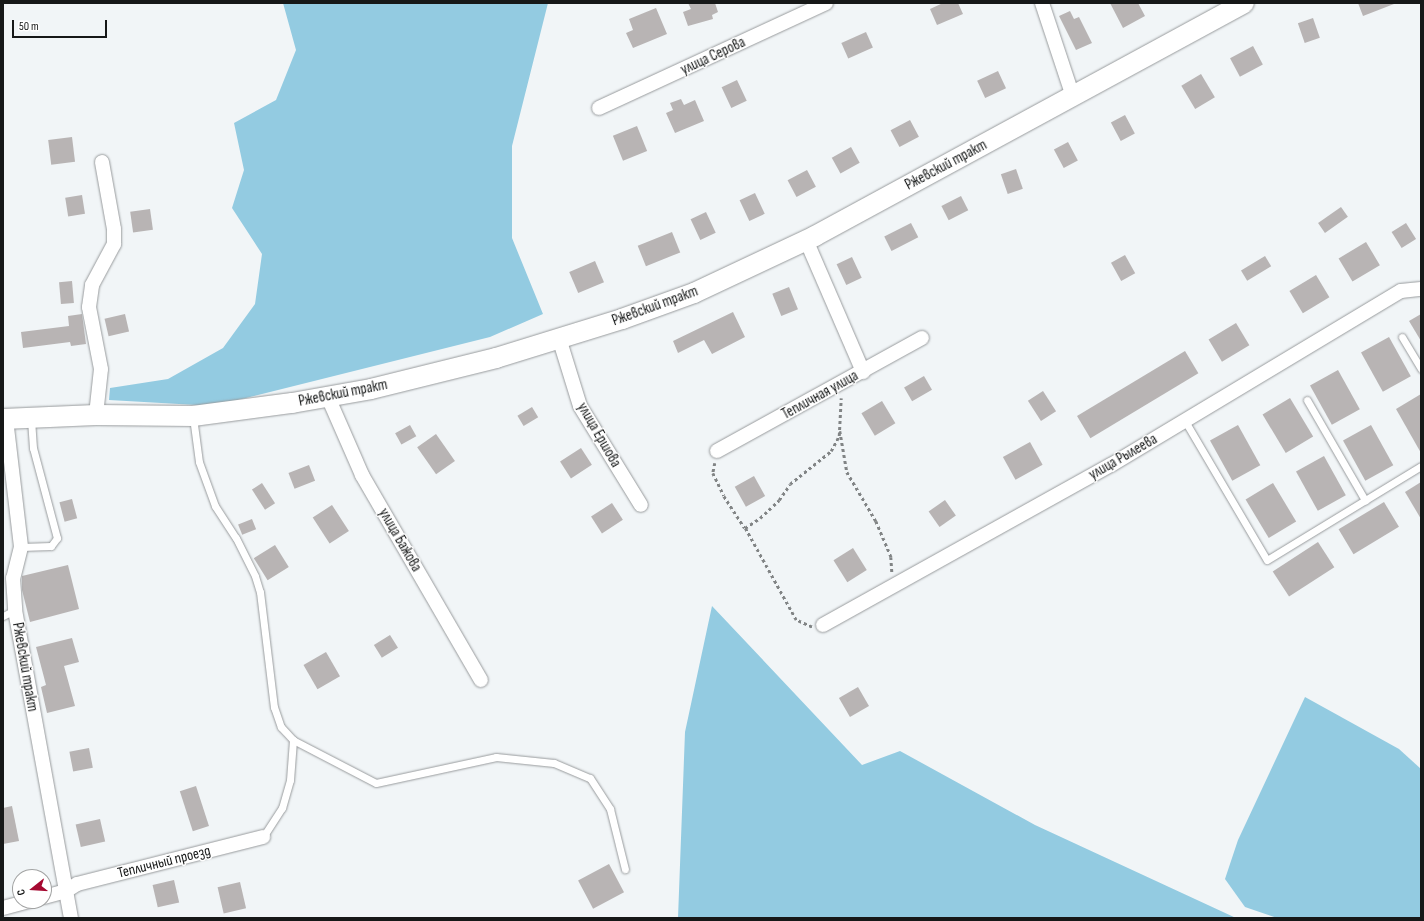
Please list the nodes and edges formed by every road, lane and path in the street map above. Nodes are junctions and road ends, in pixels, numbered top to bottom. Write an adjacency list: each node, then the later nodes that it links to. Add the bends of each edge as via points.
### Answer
1 (826, 3): 5 (street, улица Серова)
2 (1042, 3): 4 (street)
3 (1244, 3): 4 (main road, Ржевский тракт)
4 (1073, 97): 7 (main road, Ржевский тракт)
5 (599, 108)
6 (102, 162): 17 (street, via 114,229 114,244 92,285 89,307 101,369)
7 (806, 240): 10 (main road, Ржевский тракт, via 694,293); 13 (street)
8 (1421, 289): 21 (street, улица Рылеева, via 1401,292)
9 (1402, 337): 12 (lane)
10 (559, 338): 15 (main road, Ржевский тракт, via 496,358); 26 (street, улица Ершова, via 580,406)
11 (922, 338): 13 (street, Тепличная улица)
12 (1421, 369)
13 (863, 372): 14 (street, Тепличная улица)
14 (845, 381): 22 (path, via 840,404); 23 (street, Тепличная улица)
15 (328, 396): 18 (main road, Ржевский тракт); 32 (street, улица Бажова, via 362,475)
16 (1307, 400): 25 (lane)
17 (96, 415): 18 (main road, Ржевский тракт); 19 (main road, Ржевский тракт)
18 (192, 416): 33 (lane, via 199,462 215,506 236,538 259,587 274,708 281,727)
19 (31, 418): 20 (main road, Ржевский тракт); 28 (lane, via 33,448 57,538 51,546)
20 (4, 419): 28 (street, Ржевский тракт)
21 (1185, 421): 25 (lane, via 1267,560); 29 (street, улица Рылеева)
22 (840, 428): 27 (path, via 831,451 790,484 765,513); 29 (path, via 847,472 876,521 891,557)
23 (717, 451): 27 (path, via 714,473 724,496)
24 (1421, 466): 25 (lane)
25 (1365, 500)
26 (641, 505)
27 (745, 528): 31 (path, via 796,620 812,627)
28 (21, 547): 30 (street, Ржевский тракт, via 13,578)
29 (893, 586): 31 (street, улица Рылеева)
30 (9, 613): 36 (street, Ржевский тракт)
31 (823, 625)
32 (481, 680)
33 (293, 740): 34 (lane, via 290,780 282,808); 35 (lane, via 376,783 496,757 554,763 590,778 610,809)
34 (263, 837): 36 (street, Тепличный проезд, via 77,884)
35 (625, 869)
36 (66, 891): 37 (street, Тепличный проезд); 38 (street)
37 (52, 895)
38 (71, 918)

